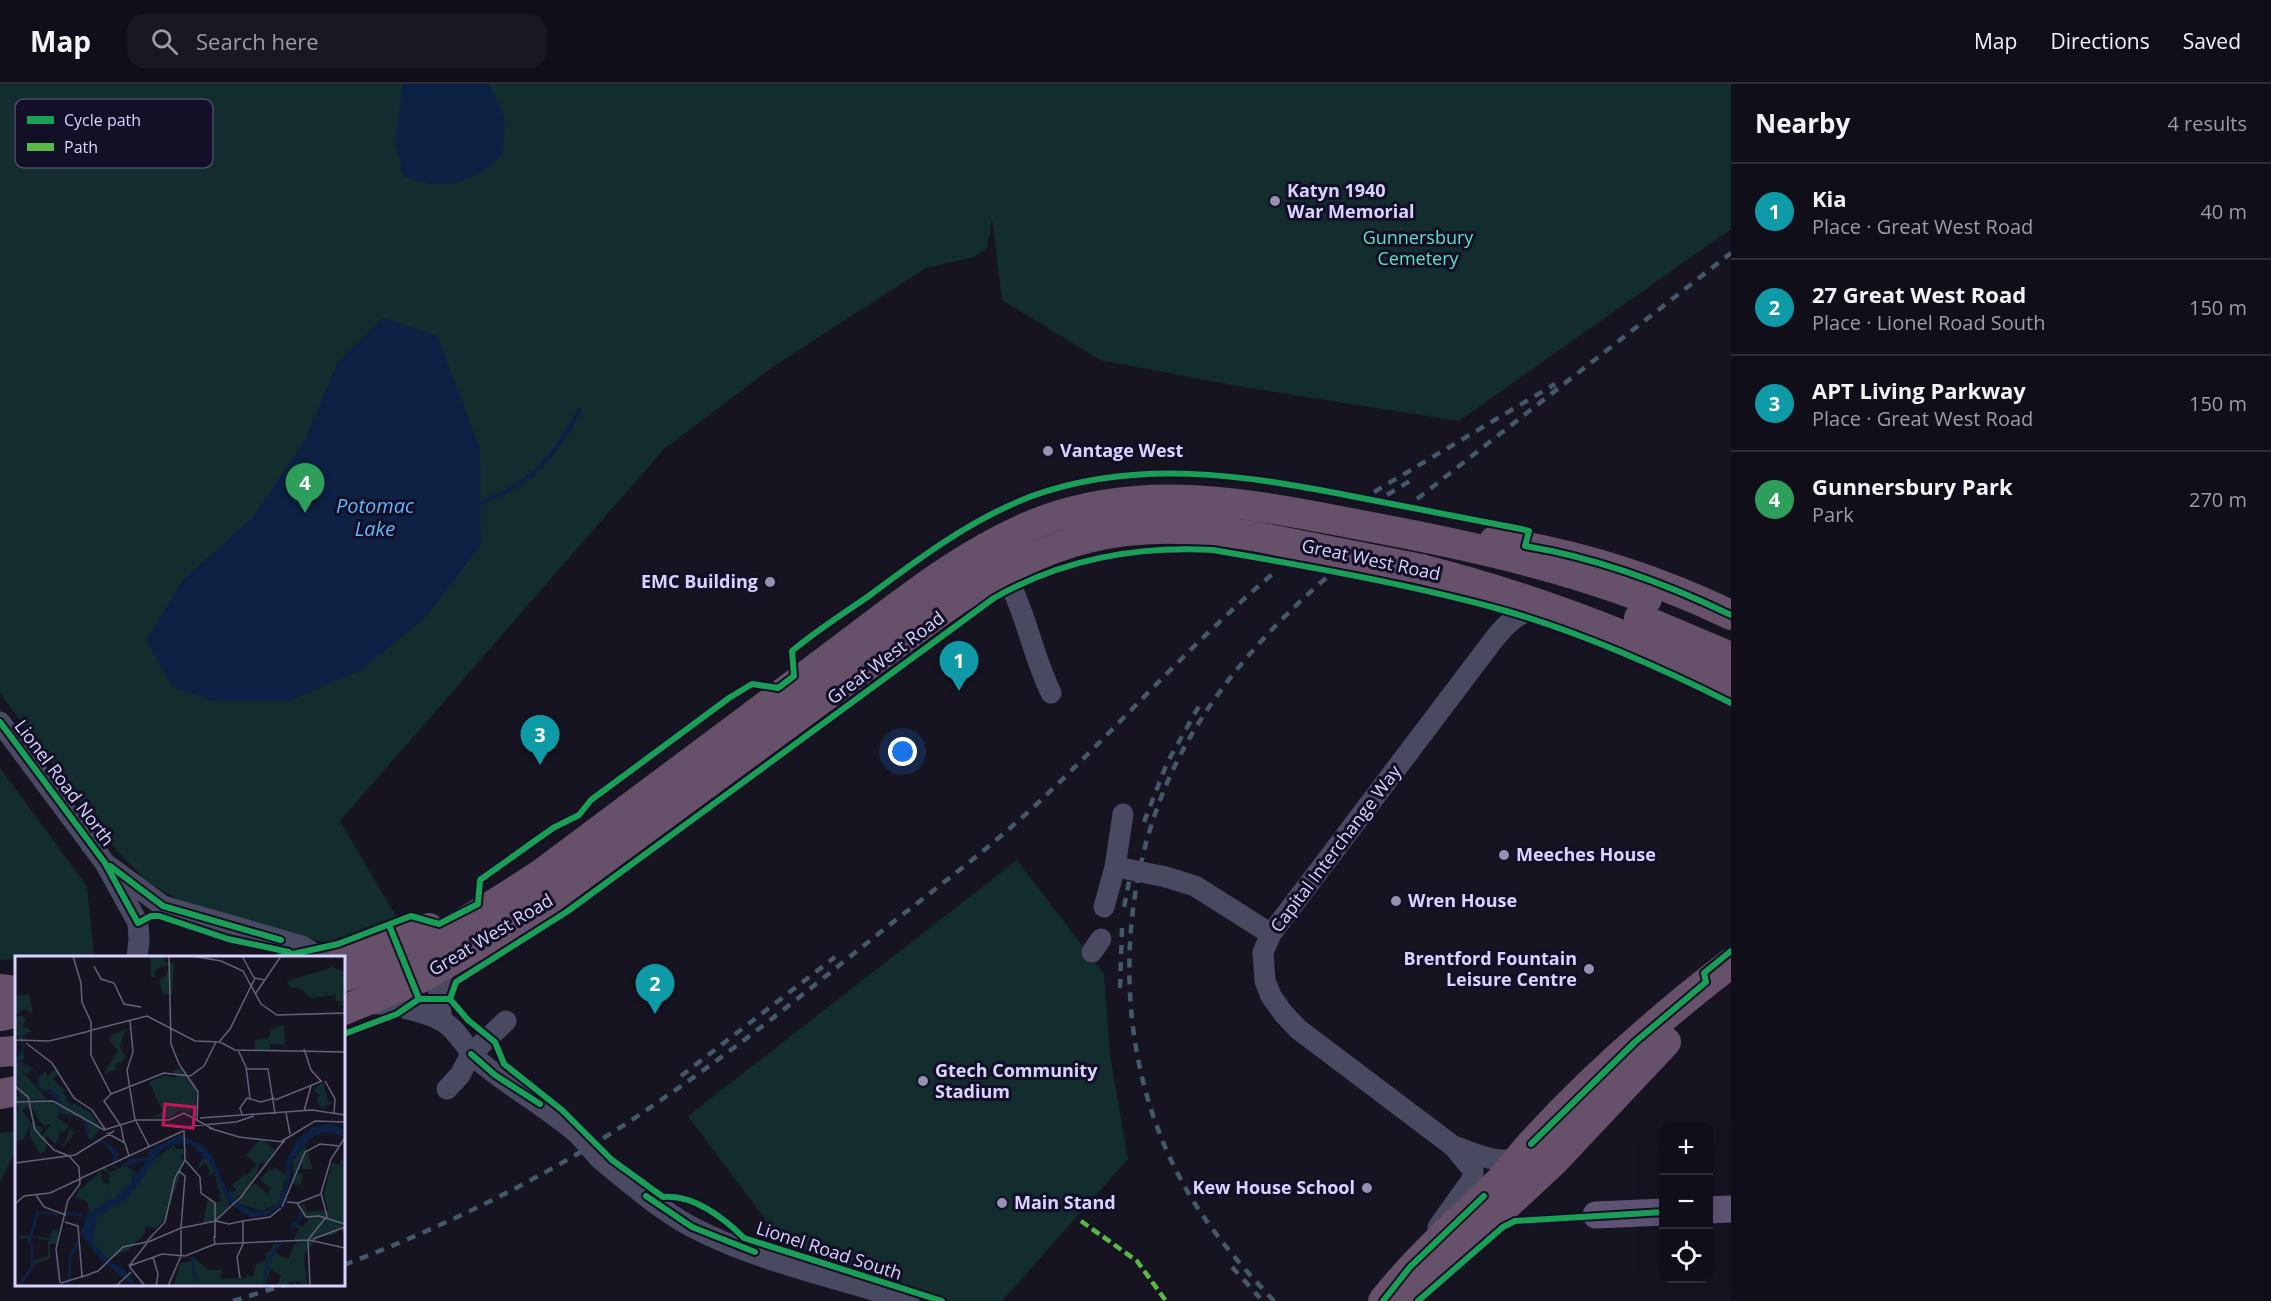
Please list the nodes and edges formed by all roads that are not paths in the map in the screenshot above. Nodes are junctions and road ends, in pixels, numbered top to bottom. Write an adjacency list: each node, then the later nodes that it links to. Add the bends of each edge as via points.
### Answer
1 (1003, 570): 2 (highway, Great West Road, bridge, via 1051,548 1091,537 1130,530 1213,530 1421,569); 9 (street, via 1022,609 1035,660); 21 (highway, Great West Road, via 941,611 558,895)
2 (1476, 585): 3 (highway, Great West Road); 6 (street, via 1496,602 1499,618)
3 (1552, 611): 6 (street, Capital Interchange Way, via 1538,609 1518,615); 8 (highway, Great West Road)
4 (1731, 615): 20 (highway, Great West Road, via 1678,590 1614,567 1548,550 1303,506 1217,493 1172,492 1082,504 1017,525 957,557 501,891 425,930)
5 (1731, 636): 23 (highway, bridge, via 1688,615 1570,572 1443,540 1217,500 1172,498 1084,508 1042,522 962,561 541,874 430,941)
6 (1495, 638): 17 (street, Capital Interchange Way)
7 (1731, 657): 27 (highway, via 1594,601 1523,578 1440,560 1214,520 1131,520 1088,528 1048,540 973,578 516,915 440,959)
8 (1731, 684)
9 (1051, 693)
10 (0, 722): 12 (street, Lionel Road North)
11 (1123, 814): 13 (street)
12 (105, 863): 14 (street, Lionel Road North); 16 (street, Lionel Road North)
13 (1116, 867): 15 (street); 17 (street, bridge, via 1195,886)
14 (163, 906): 16 (street, via 143,907); 19 (street, Lionel Road North, via 302,946)
15 (1104, 907)
16 (138, 923): 18 (street)
17 (1271, 934): 42 (street, Capital Interchange Way, via 1263,952 1265,981 1283,1013 1298,1029)
18 (136, 956)
19 (319, 956)
20 (345, 956)
21 (456, 960): 27 (highway, Great West Road); 30 (street, via 439,979 437,1000)
22 (1731, 963): 43 (highway, via 1635,1042)
23 (345, 977)
24 (1731, 987): 51 (highway, via 1647,1059 1571,1143)
25 (0, 989): 26 (highway)
26 (15, 991)
27 (349, 1004): 30 (street, via 388,1004)
28 (15, 1013): 29 (highway)
29 (0, 1016)
30 (442, 1021): 36 (street, Lionel Road South)
31 (506, 1021): 36 (street)
32 (15, 1027): 33 (highway)
33 (0, 1028)
34 (15, 1048): 35 (highway)
35 (0, 1050)
36 (471, 1054): 39 (street); 49 (street, Lionel Road South, bridge, via 557,1116 600,1159 672,1216 750,1251)
37 (15, 1072): 38 (highway)
38 (0, 1074)
39 (447, 1089)
40 (15, 1091): 41 (highway)
41 (0, 1094)
42 (1453, 1146): 43 (street, Capital Interchange Way, via 1487,1159 1508,1162); 48 (street, Capital Interchange Way, via 1473,1170 1473,1178)
43 (1522, 1157): 48 (highway)
44 (1731, 1209): 45 (main road)
45 (1713, 1210)
46 (1659, 1212): 47 (main road)
47 (1596, 1215)
48 (1410, 1267): 50 (highway)
49 (909, 1301)
50 (1383, 1301)
51 (1404, 1301)

